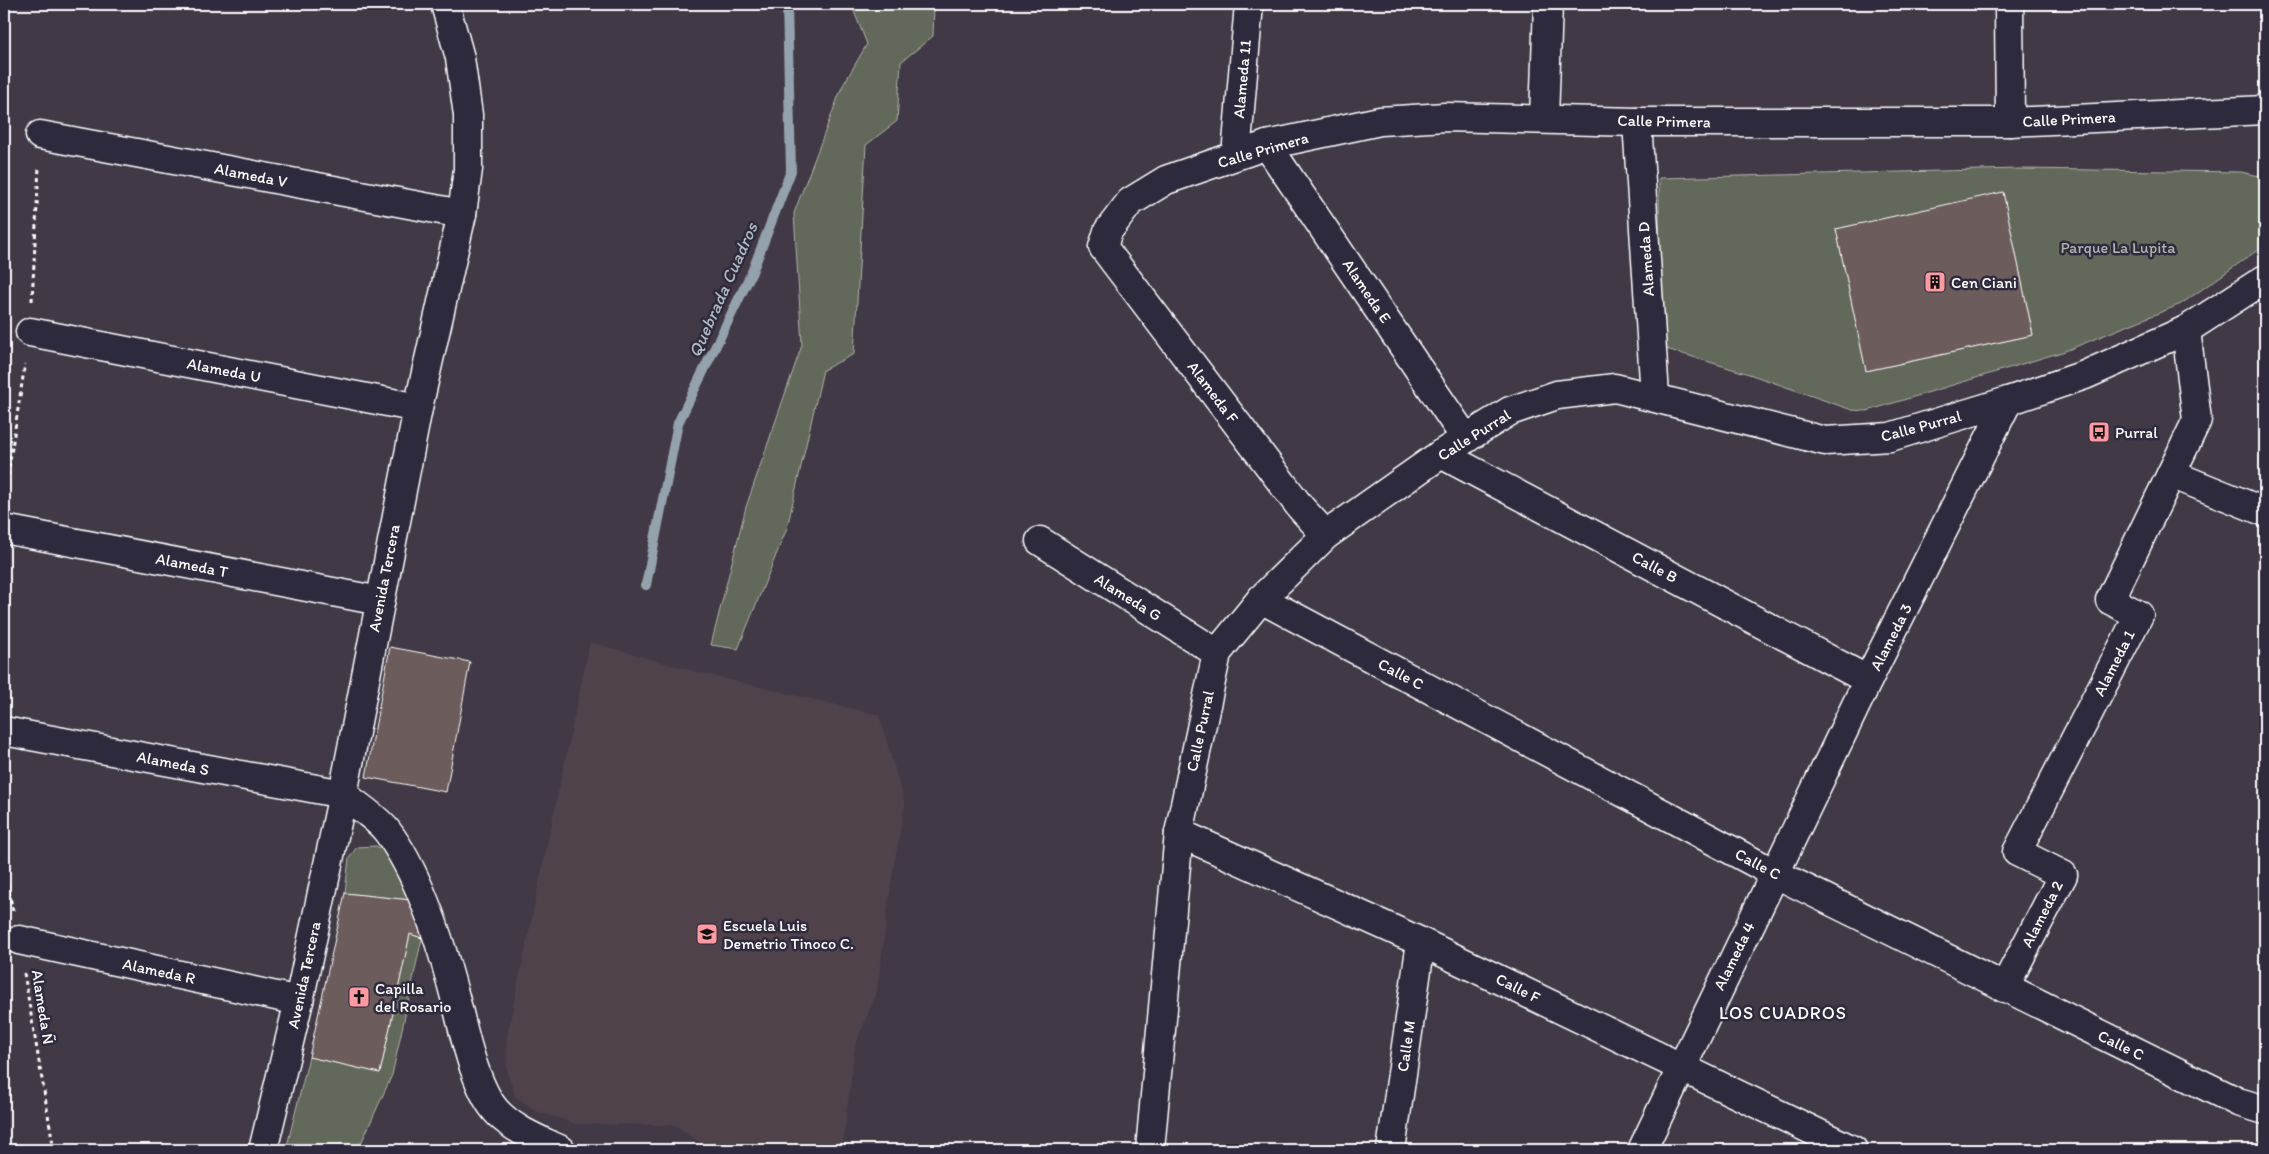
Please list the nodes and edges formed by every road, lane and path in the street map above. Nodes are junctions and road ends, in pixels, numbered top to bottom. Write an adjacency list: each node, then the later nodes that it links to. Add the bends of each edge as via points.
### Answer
1 (445, 4): 12 (street, Avenida Tercera, via 460,58 468,115 468,169)
2 (1249, 4): 11 (street, Alameda 11)
3 (1548, 4): 6 (street)
4 (2009, 4): 8 (street)
5 (2265, 110): 8 (street, Calle Primera)
6 (1544, 118): 7 (street, Calle Primera); 10 (street, Calle Primera, via 1445,117 1380,121)
7 (1637, 122): 8 (street, Calle Primera); 17 (street, Alameda D)
8 (2010, 122)
9 (40, 135): 12 (street, Alameda V)
10 (1267, 145): 11 (street, Calle Primera); 20 (street, Alameda E)
11 (1236, 155): 13 (street, Calle Primera, via 1166,180 1130,202 1108,231)
12 (462, 214): 19 (street, Avenida Tercera)
13 (1102, 247): 25 (street, Alameda F, via 1295,500)
14 (2265, 279): 15 (street, Calle Purral)
15 (2186, 330): 18 (street, Calle Purral, via 2085,375); 22 (street, Alameda 1, via 2197,420)
16 (30, 332): 19 (street, Alameda U)
17 (1655, 396): 18 (street, Calle Purral, via 1825,441 1890,437); 20 (street, Calle Purral, via 1615,388 1557,395 1510,411)
18 (2008, 401): 30 (street, Alameda 3)
19 (418, 408): 28 (street, Avenida Tercera)
20 (1466, 439): 21 (street, Calle Purral)
21 (1441, 454): 25 (street, Calle Purral); 30 (street, Calle B)
22 (2171, 474): 23 (street); 33 (street, Alameda 1, via 2110,600 2139,615)
23 (2265, 512)
24 (4, 529): 28 (street, Alameda T)
25 (1326, 535): 27 (street, Calle Purral)
26 (1040, 541): 29 (street, Alameda G)
27 (1261, 599): 29 (street, Calle Purral); 36 (street, Calle C)
28 (380, 601): 32 (street, Avenida Tercera)
29 (1217, 653): 34 (street, Calle Purral)
30 (1868, 680): 36 (street, Alameda 3)
31 (4, 731): 32 (street, Alameda S)
32 (343, 794): 40 (street, Avenida Tercera); 46 (street, via 386,829 412,874 446,961 480,1085 498,1114 525,1133)
33 (2038, 810): 39 (street, Alameda 2, via 2017,852 2063,875)
34 (1179, 832): 38 (street, Calle F); 47 (street, Calle Purral)
35 (4, 868): 37 (path, Alameda Ñ)
36 (1774, 873): 39 (street, Calle C); 41 (street, Alameda 4)
37 (19, 940): 40 (street, Alameda R); 44 (path, Alameda Ñ)
38 (1421, 942): 41 (street, Calle F); 43 (street, Calle M)
39 (2004, 988): 42 (street, Calle C, via 2238,1102)
40 (299, 1002): 45 (street, Avenida Tercera)
41 (1681, 1067): 48 (street, Alameda 4); 49 (street, Calle F)
42 (2265, 1110)
43 (1395, 1148)
44 (54, 1150)
45 (263, 1150)
46 (561, 1150)
47 (1150, 1150)
48 (1642, 1150)
49 (1853, 1150)

